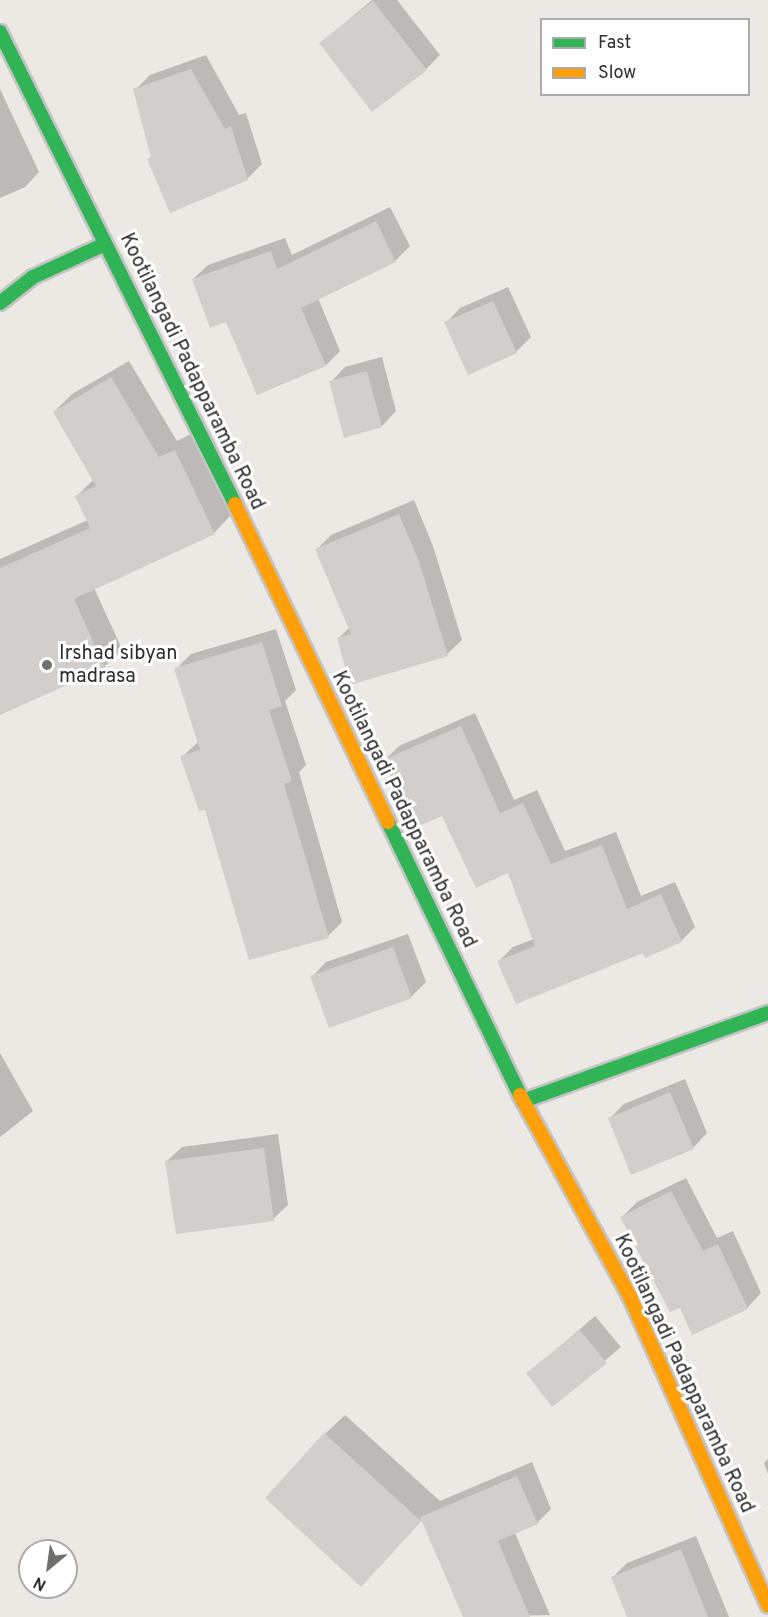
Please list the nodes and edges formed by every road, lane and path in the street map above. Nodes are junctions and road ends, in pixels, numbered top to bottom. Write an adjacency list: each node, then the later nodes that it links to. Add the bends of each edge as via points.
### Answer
1 (0, 32): 2 (main road, Kootilangadi Padapparamba Road)
2 (105, 244): 3 (main road, via 33,277); 5 (main road, Kootilangadi Padapparamba Road)
3 (0, 303)
4 (768, 1013): 5 (main road)
5 (523, 1101): 6 (main road, Kootilangadi Padapparamba Road, via 630,1298)
6 (768, 1605)

